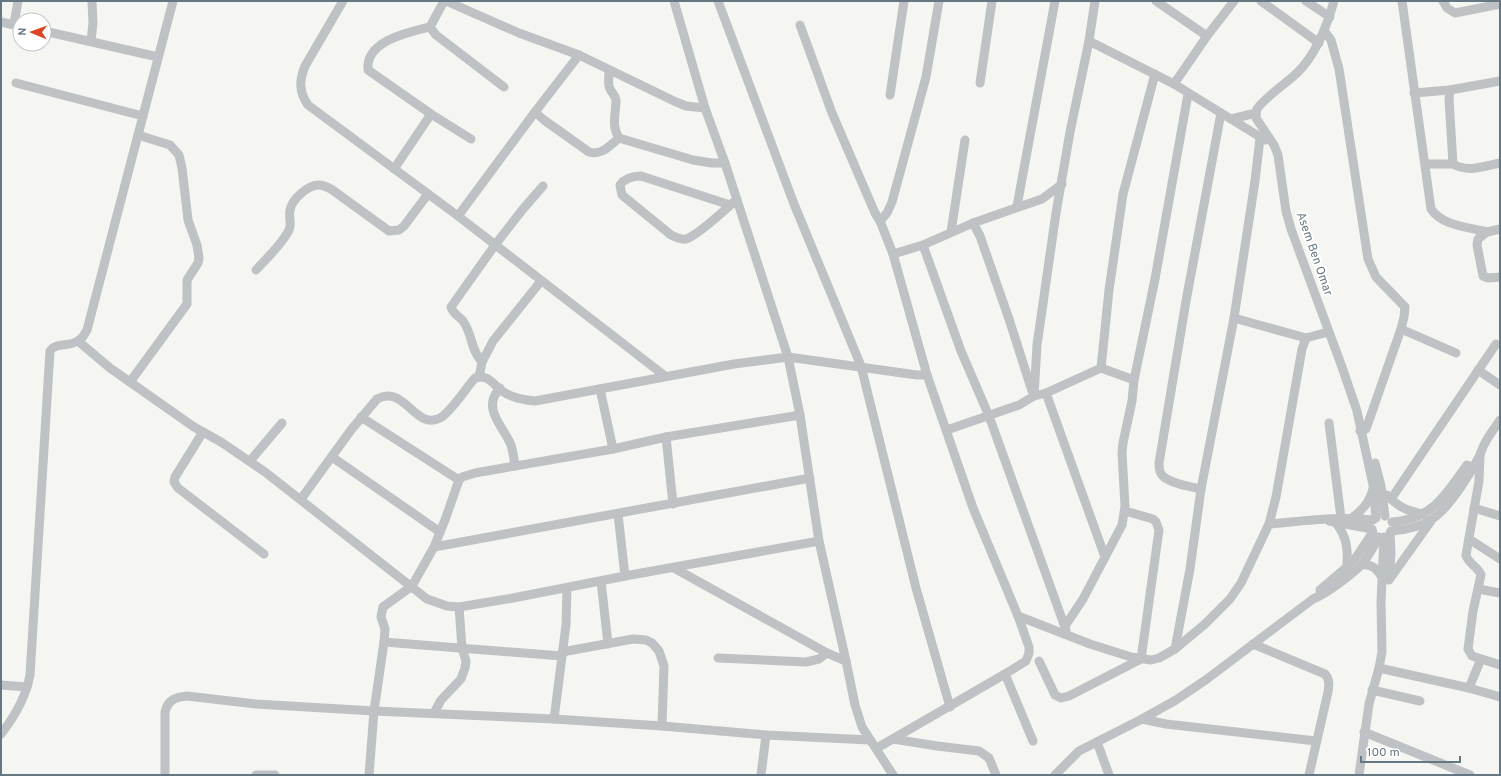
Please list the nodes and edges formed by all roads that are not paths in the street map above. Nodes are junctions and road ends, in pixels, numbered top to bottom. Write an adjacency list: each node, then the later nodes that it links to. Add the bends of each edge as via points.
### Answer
1 (18, 1): 21 (street)
2 (92, 1): 30 (street, via 94,23)
3 (173, 1): 34 (street)
4 (343, 1): 63 (street, via 305,66 301,76 301,91 308,105 315,111)
5 (445, 1): 26 (street); 33 (street, via 519,33)
6 (674, 1): 46 (street)
7 (718, 1): 90 (street, via 794,204)
8 (904, 1): 45 (street)
9 (939, 1): 70 (street, via 926,77 892,202)
10 (992, 1): 38 (street)
11 (1055, 1): 68 (street)
12 (1095, 1): 31 (street)
13 (1156, 1): 29 (street)
14 (1234, 1): 29 (street)
15 (1262, 1): 32 (street)
16 (1306, 1): 22 (street)
17 (1334, 1): 22 (street)
18 (1402, 1): 43 (street)
19 (1443, 1): 20 (street, via 1447,8 1455,12)
20 (1500, 4)
21 (18, 12)
22 (1330, 18): 27 (street)
23 (1, 22): 24 (street)
24 (12, 24)
25 (800, 25): 70 (street, via 832,114)
26 (430, 27): 41 (street, via 436,35); 49 (street, via 385,42 373,51 368,70)
27 (1324, 30): 32 (street); 82 (street, via 1331,40 1339,69 1368,259 1376,277 1405,307)
28 (52, 33): 30 (street)
29 (1207, 36): 40 (street)
30 (91, 41): 34 (street)
31 (1089, 41): 36 (street); 64 (street)
32 (1319, 43): 48 (street, via 1299,71 1261,105)
33 (579, 55): 35 (street); 47 (street)
34 (158, 57): 51 (street)
35 (609, 70): 46 (street, via 686,106); 54 (street, via 609,86 616,99 615,129)
36 (1155, 74): 40 (street); 91 (street, via 1123,194)
37 (1500, 81): 42 (street)
38 (980, 83)
39 (16, 84): 51 (street)
40 (1174, 84): 44 (street)
41 (504, 87)
42 (1450, 90): 43 (street); 62 (street)
43 (1414, 93): 61 (street)
44 (1188, 94): 50 (street); 96 (street)
45 (890, 95)
46 (705, 108): 59 (street)
47 (535, 112): 54 (street, via 594,154 603,151); 69 (street)
48 (1256, 113): 52 (street); 58 (street, Asem Ben Omar, via 1257,121)
49 (431, 114): 56 (street); 63 (street)
50 (1221, 114): 52 (street); 122 (street, via 1159,463 1162,476)
51 (143, 116): 53 (street)
52 (1231, 119): 55 (street)
53 (138, 135): 85 (street, via 87,330); 97 (street, via 170,145 179,155 188,220 199,258 187,280 187,304)
54 (619, 138): 59 (street, via 692,160)
55 (1260, 138): 58 (street); 81 (street)
56 (471, 139)
57 (965, 140): 73 (street)
58 (1274, 145): 83 (street, Asem Ben Omar, via 1280,164 1291,229)
59 (725, 163): 67 (street)
60 (1500, 163): 62 (street, via 1468,169)
61 (1425, 164): 62 (street); 74 (street, via 1433,213 1451,224)
62 (1453, 164)
63 (394, 169): 66 (street)
64 (1062, 184): 68 (street, via 1042,199); 102 (street, via 1037,345)
65 (543, 186): 75 (street)
66 (428, 194): 69 (street); 78 (street, via 404,226 394,232 380,225 331,189 318,185 312,187 293,203 288,232)
67 (733, 202): 67 (street, via 641,176 628,178 620,186 622,195 671,235 685,239 697,233); 88 (street)
68 (1017, 206): 71 (street)
69 (458, 216): 75 (street)
70 (880, 221): 77 (street)
71 (973, 223): 73 (street); 102 (street, via 1010,319)
72 (1500, 229): 74 (street)
73 (951, 232): 76 (street)
74 (1487, 232): 79 (street, via 1478,239 1477,245 1481,274 1488,278)
75 (495, 245): 80 (street); 89 (street, via 451,307 452,312 467,328 472,348)
76 (923, 245): 77 (street); 104 (street, via 961,351)
77 (893, 254): 93 (street)
78 (256, 270)
79 (1500, 277)
80 (541, 281): 89 (street, via 493,341); 94 (street)
81 (1234, 318): 84 (street); 122 (street)
82 (1401, 328): 87 (street); 110 (street)
83 (1328, 332): 84 (street); 110 (street, Asem Ben Omar)
84 (1306, 338): 134 (street, via 1298,367)
85 (78, 342): 97 (street); 174 (street, via 58,345 50,351 35,604)
86 (1496, 344): 92 (street)
87 (1456, 352)
88 (788, 357): 90 (street); 94 (street); 103 (street)
89 (482, 362): 95 (street)
90 (860, 366): 93 (street); 179 (street, via 916,588)
91 (1101, 368): 96 (street); 101 (street)
92 (1478, 370): 98 (street); 124 (street)
93 (927, 375): 109 (street)
94 (665, 376): 100 (street)
95 (479, 377): 99 (street, via 490,380); 105 (street, via 475,378 453,406 437,419 427,420 395,396 388,395 377,399)
96 (1134, 380): 127 (street, via 1122,453)
97 (130, 382): 111 (street)
98 (1500, 385)
99 (500, 388): 100 (street, via 522,400 536,401); 118 (street, via 493,398 493,410 511,445)
100 (600, 389): 114 (street)
101 (1046, 393): 102 (street); 141 (street)
102 (1034, 396): 104 (street)
103 (800, 415): 112 (street); 119 (street)
104 (989, 416): 109 (street); 156 (street)
105 (361, 417): 116 (street); 120 (street)
106 (1500, 420): 113 (street)
107 (282, 423): 117 (street)
108 (1329, 423): 133 (street)
109 (947, 430): 155 (street, via 973,508)
110 (1363, 430): 121 (street, Asem Ben Omar)
111 (203, 432): 117 (street); 140 (street, via 174,482 178,488)
112 (666, 437): 114 (street); 125 (street)
113 (1484, 445): 115 (street); 129 (street, via 1476,452 1444,497)
114 (613, 449): 118 (street)
115 (1480, 456): 126 (street); 132 (street, via 1456,493)
116 (332, 457): 123 (street); 136 (street)
117 (250, 461): 123 (street)
118 (514, 466): 120 (street, via 475,473)
119 (810, 478): 125 (street); 138 (street)
120 (459, 480): 136 (street)
121 (1377, 485): 124 (street); 131 (street, via 1367,504); 135 (street, Asem Ben Omar)
122 (1201, 489): 162 (street)
123 (301, 499): 149 (street)
124 (1391, 499): 129 (street, via 1405,510)
125 (673, 504): 128 (street)
126 (1474, 508): 130 (street); 137 (street)
127 (1125, 511): 141 (street, via 1122,525); 166 (street, via 1153,519 1159,530)
128 (618, 514): 139 (street); 146 (street)
129 (1424, 514): 135 (street, via 1408,521)
130 (1500, 516)
131 (1353, 517): 133 (street); 135 (street)
132 (1434, 518): 135 (street, via 1413,528); 148 (street)
133 (1338, 520): 134 (street); 135 (street); 144 (street, via 1347,542)
134 (1269, 524): 162 (street, via 1235,593 1205,624)
135 (1381, 527): 143 (street); 144 (street); 148 (street, Asem Ben Omar, via 1391,546)
136 (440, 532): 139 (street)
137 (1469, 540): 142 (street); 151 (street, via 1466,556 1480,573)
138 (820, 541): 145 (street); 168 (street)
139 (434, 547): 149 (street)
140 (264, 554)
141 (1105, 557): 156 (street, via 1083,599)
142 (1500, 559)
143 (1361, 565): 148 (street, via 1371,566); 153 (street)
144 (1347, 566): 153 (street)
145 (674, 568): 146 (street); 163 (street)
146 (624, 576): 147 (street)
147 (601, 580): 150 (street); 159 (street)
148 (1386, 580): 171 (street, Asem Ben Omar, via 1381,602 1382,652)
149 (412, 586): 154 (street, via 437,604); 158 (street, via 383,607 381,617 385,628)
150 (567, 588): 154 (street); 164 (street, via 567,620)
151 (1478, 589): 152 (street); 167 (street, via 1468,652)
152 (1500, 593)
153 (1313, 599): 160 (street)
154 (459, 607): 161 (street)
155 (1018, 616): 157 (street); 172 (street, via 1029,653 1026,661)
156 (1064, 626): 157 (street)
157 (1067, 635): 166 (street)
158 (384, 642): 161 (street); 180 (street)
159 (608, 644): 164 (street); 184 (street, via 640,639 652,643 659,651 664,666)
160 (1253, 644): 183 (street, via 1176,700); 192 (street, via 1325,674 1328,678 1328,692)
161 (462, 648): 164 (street); 181 (street, via 466,661 463,675 441,700)
162 (1176, 648): 166 (street, via 1159,658)
163 (827, 653): 165 (street, via 810,662); 168 (street)
164 (562, 654): 182 (street)
165 (718, 658)
166 (1140, 659): 169 (street, via 1064,698 1055,695)
167 (1481, 659): 170 (street); 175 (street)
168 (846, 661): 189 (street, via 858,717)
169 (1039, 661)
170 (1500, 665)
171 (1379, 668): 175 (street); 176 (street, Asem Ben Omar)
172 (1005, 674): 179 (street); 190 (street)
173 (1, 685): 174 (street)
174 (27, 687): 186 (street, via 17,711)
175 (1469, 688): 177 (street)
176 (1372, 690): 178 (street); 185 (street, Asem Ben Omar)
177 (1500, 697)
178 (1420, 701)
179 (950, 706): 188 (street)
180 (374, 712): 181 (street); 194 (street, via 178,697 167,705 165,712); 197 (street)
181 (434, 714): 182 (street)
182 (554, 719): 184 (street)
183 (1142, 719): 191 (street); 192 (street)
184 (662, 726): 187 (street)
185 (1364, 732): 204 (street, Asem Ben Omar); 205 (street)
186 (1, 734)
187 (766, 735): 189 (street); 198 (street)
188 (893, 739): 193 (street); 200 (street, via 979,751 989,758)
189 (870, 740): 193 (street)
190 (1033, 741)
191 (1097, 742): 201 (street, via 1079,751); 202 (street)
192 (1316, 742): 203 (street)
193 (877, 748): 199 (street)
194 (164, 775)
195 (256, 775): 196 (street)
196 (275, 775)
197 (369, 775)
198 (761, 775)
199 (893, 775)
200 (996, 775)
201 (1055, 775)
202 (1109, 775)
203 (1309, 775)
204 (1359, 775)
205 (1470, 775)

